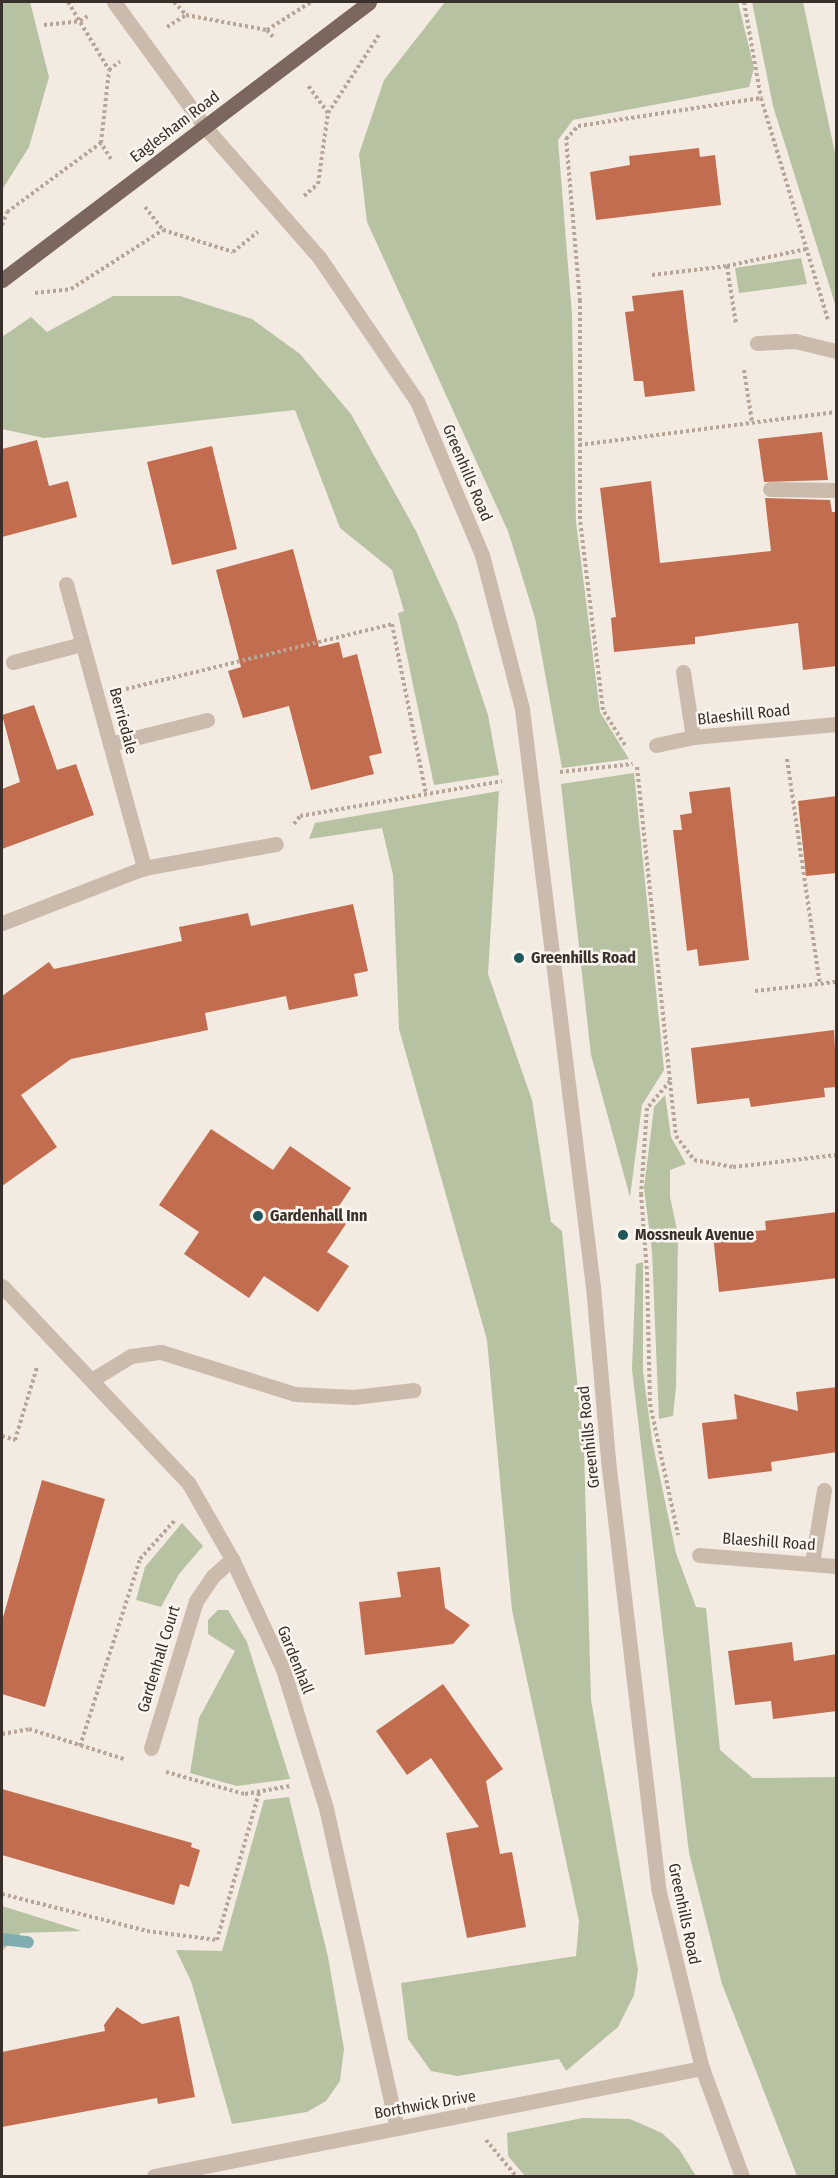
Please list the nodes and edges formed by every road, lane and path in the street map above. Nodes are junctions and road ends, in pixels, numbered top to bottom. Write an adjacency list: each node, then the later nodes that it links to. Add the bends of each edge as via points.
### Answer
1 (68, 2): 9 (path)
2 (114, 2): 16 (street, Greenhills Road)
3 (174, 2): 8 (path)
4 (311, 2): 12 (path)
5 (369, 2): 16 (main road, Eaglesham Road)
6 (744, 2): 14 (path)
7 (96, 11): 9 (path)
8 (186, 15)
9 (80, 21): 10 (path); 13 (path)
10 (44, 25)
11 (382, 29): 15 (path)
12 (267, 30)
13 (109, 70)
14 (761, 98): 20 (path); 32 (path, via 578,126 566,139 580,301)
15 (328, 113)
16 (205, 127): 23 (main road, Eaglesham Road); 47 (street, Greenhills Road, via 319,257 417,401 482,555 522,709)
17 (101, 143): 18 (path, via 7,213)
18 (2, 225)
19 (163, 230): 24 (path, via 71,289)
20 (807, 249): 21 (path); 25 (path)
21 (727, 266): 22 (path); 26 (path)
22 (652, 275)
23 (2, 280)
24 (25, 294)
25 (830, 327)
26 (738, 333)
27 (757, 343): 28 (street, via 795,340)
28 (837, 351)
29 (743, 366): 31 (path)
30 (837, 412): 31 (path)
31 (752, 422): 32 (path)
32 (579, 445): 46 (path, via 580,519 603,710)
33 (770, 489): 34 (street)
34 (837, 490)
35 (66, 584): 36 (street, Berriedale)
36 (82, 645): 37 (street); 39 (street, Berriedale)
37 (13, 662)
38 (683, 672): 43 (street)
39 (97, 697): 44 (street, Berriedale); 48 (path, via 392,624)
40 (207, 720): 44 (street)
41 (837, 724): 42 (street, Blaeshill Road)
42 (782, 729): 43 (street, Blaeshill Road); 53 (path)
43 (693, 737): 45 (street, Blaeshill Road)
44 (110, 744): 50 (street, Berriedale)
45 (656, 745): 46 (path)
46 (637, 763): 47 (path); 55 (path)
47 (529, 776): 48 (path); 72 (street, Greenhills Road, via 593,1287 658,1888)
48 (426, 794): 49 (path, via 300,816)
49 (276, 844): 50 (street)
50 (144, 868): 51 (street)
51 (2, 923)
52 (837, 982): 53 (path)
53 (820, 984): 54 (path)
54 (754, 991)
55 (670, 1081): 56 (path, via 676,1136 694,1160 733,1167); 64 (path, via 647,1108 641,1194 650,1404 679,1541 684,1554)
56 (837, 1155)
57 (2, 1286): 58 (street, Gardenhall)
58 (47, 1332): 59 (street, Gardenhall); 61 (path, via 15,1440)
59 (93, 1379): 60 (street, via 131,1356 161,1352 295,1395 354,1397); 63 (street, Gardenhall)
60 (414, 1390)
61 (2, 1436)
62 (824, 1490): 66 (street)
63 (197, 1497): 65 (street, Gardenhall); 68 (path, via 140,1559)
64 (699, 1555): 66 (street, Blaeshill Road)
65 (232, 1559): 69 (street, Gardenhall Court, via 212,1577 196,1601); 74 (street, Gardenhall, via 283,1669 326,1808)
66 (812, 1563): 67 (street, Blaeshill Road)
67 (837, 1566)
68 (80, 1746)
69 (151, 1748)
70 (259, 1793): 71 (path, via 217,1940 147,1931)
71 (2, 1894)
72 (702, 2068): 73 (street, Borthwick Drive); 77 (street, Greenhills Road)
73 (467, 2116): 74 (street, Borthwick Drive); 76 (path)
74 (397, 2128): 75 (street, Borthwick Drive)
75 (154, 2176)
76 (516, 2176)
77 (742, 2176)

